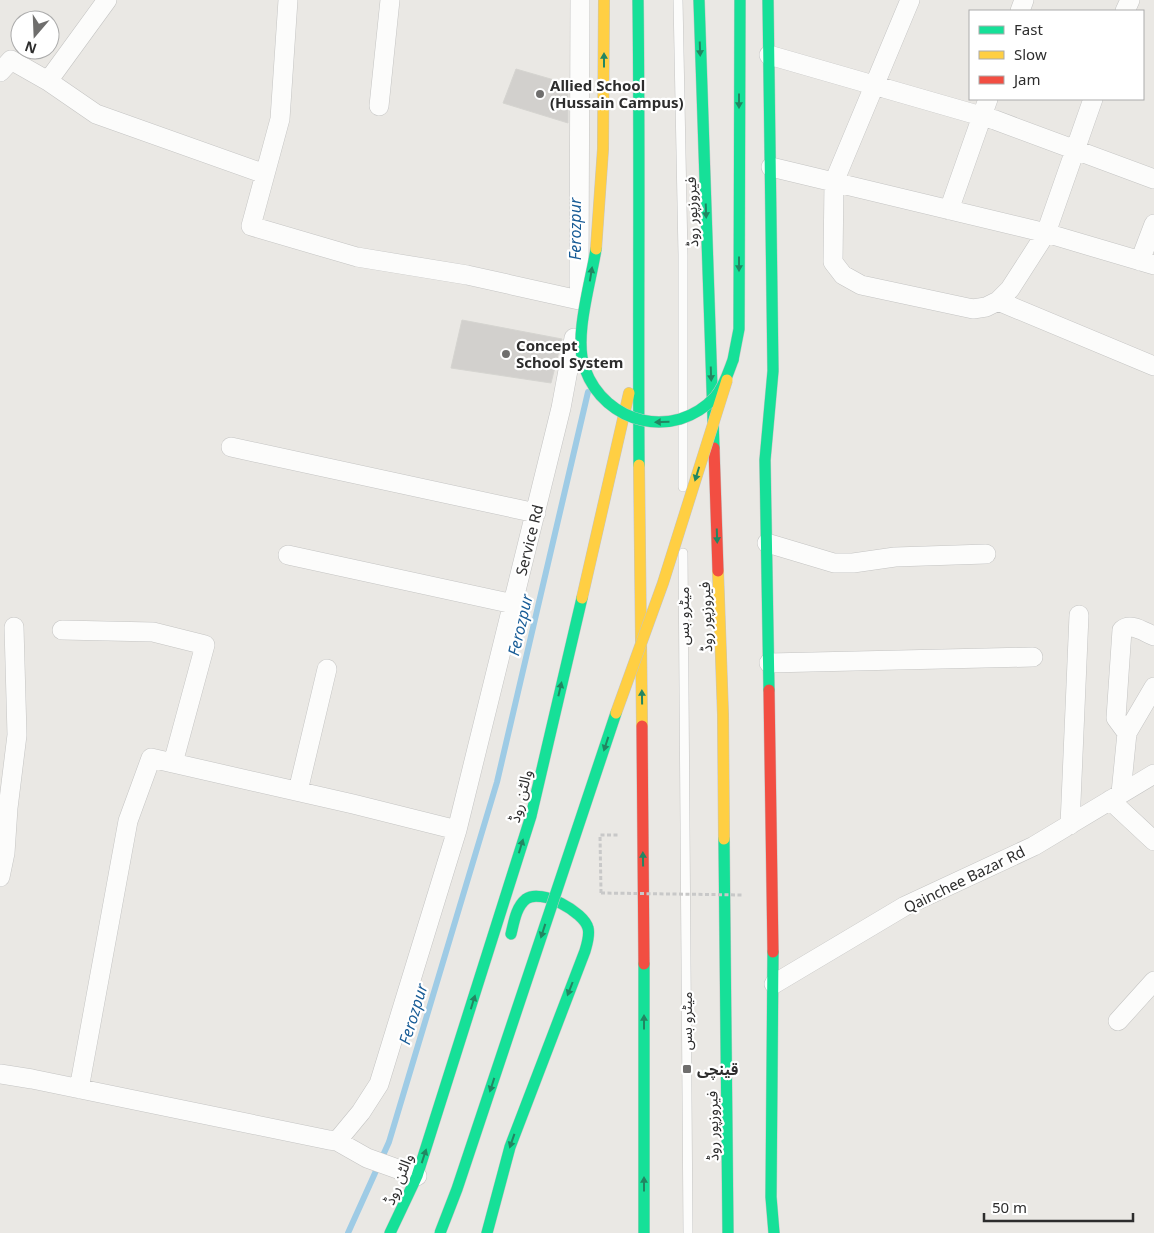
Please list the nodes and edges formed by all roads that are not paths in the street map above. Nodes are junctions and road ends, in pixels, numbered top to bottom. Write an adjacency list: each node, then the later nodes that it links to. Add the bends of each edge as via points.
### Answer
1 (107, 0): 14 (street)
2 (288, 0): 21 (street, via 280,119)
3 (390, 0): 17 (street)
4 (580, 0): 28 (street, Service Rd)
5 (604, 0): 31 (main road, one-way to 5, bridge, via 719,392 695,413 672,422 648,423 620,413 598,396 584,367 581,338 597,239 602,172)
6 (638, 0): 30 (main road)
7 (678, 0): 70 (lane, میٹرو بس, via 684,255)
8 (699, 0): 71 (main road, فیروزپور روڈ, one-way to 71, via 723,715)
9 (740, 0): 31 (main road, one-way to 31, via 738,329)
10 (768, 0): 12 (main road)
11 (910, 0): 15 (street)
12 (769, 55): 15 (street); 20 (main road)
13 (0, 72): 14 (street, via 11,60)
14 (48, 81): 21 (street, via 96,114)
15 (874, 85): 18 (street); 23 (street)
16 (1093, 100): 19 (street)
17 (380, 106)
18 (985, 108): 19 (street); 24 (street)
19 (1074, 149): 22 (street); 26 (street)
20 (771, 167): 23 (street); 35 (main road, via 773,371 765,460)
21 (265, 174): 28 (street, via 251,226 356,257 467,275)
22 (1154, 179)
23 (834, 182): 24 (street); 29 (street, via 833,262 843,275 861,285 973,309)
24 (949, 210): 26 (street)
25 (1154, 224): 27 (street)
26 (1046, 233): 27 (street); 29 (street, via 1010,289)
27 (1147, 263)
28 (579, 300): 34 (street, Service Rd, via 561,408)
29 (998, 301): 32 (street)
30 (638, 354): 63 (main road, والٹن روڈ, one-way to 30, via 531,816); 69 (main road, one-way to 30)
31 (733, 360): 67 (main road, one-way to 67, bridge, via 663,582)
32 (1154, 366)
33 (231, 447): 34 (street)
34 (536, 513): 38 (street, Service Rd)
35 (766, 543): 36 (street, via 834,563); 44 (main road)
36 (986, 554)
37 (288, 555): 38 (street)
38 (513, 604): 53 (street, Service Rd)
39 (1079, 615): 52 (street)
40 (14, 627): 55 (street, via 17,735)
41 (62, 630): 48 (street, via 153,632 205,645)
42 (1154, 636): 47 (street, via 1132,627 1122,630 1116,718)
43 (1033, 657): 44 (street)
44 (769, 663): 58 (main road)
45 (328, 669): 50 (street)
46 (1154, 687): 47 (street)
47 (1127, 733): 51 (street)
48 (173, 763): 50 (street); 61 (street, via 151,758 128,821)
49 (1154, 774): 51 (street, Qainchee Bazar Rd)
50 (298, 791): 53 (street)
51 (1116, 797): 52 (street, Qainchee Bazar Rd); 54 (street)
52 (1070, 825): 58 (street, Qainchee Bazar Rd, via 1034,846 905,906)
53 (457, 830): 64 (street, Service Rd, via 379,1084)
54 (1154, 841)
55 (0, 876)
56 (507, 949): 68 (main road, one-way to 68, via 520,906 530,896 566,905 587,925 585,951 510,1147)
57 (1154, 981): 59 (street)
58 (774, 984): 72 (main road, via 771,1197)
59 (1118, 1021)
60 (0, 1074): 61 (street)
61 (79, 1089): 64 (street)
62 (452, 1110): 63 (main road)
63 (438, 1116): 65 (main road, والٹن روڈ, one-way to 63)
64 (337, 1142): 65 (street, via 367,1158)
65 (417, 1176): 66 (main road, والٹن روڈ)
66 (390, 1233)
67 (440, 1233)
68 (487, 1233)
69 (644, 1233)
70 (688, 1233)
71 (728, 1233)
72 (774, 1233)

